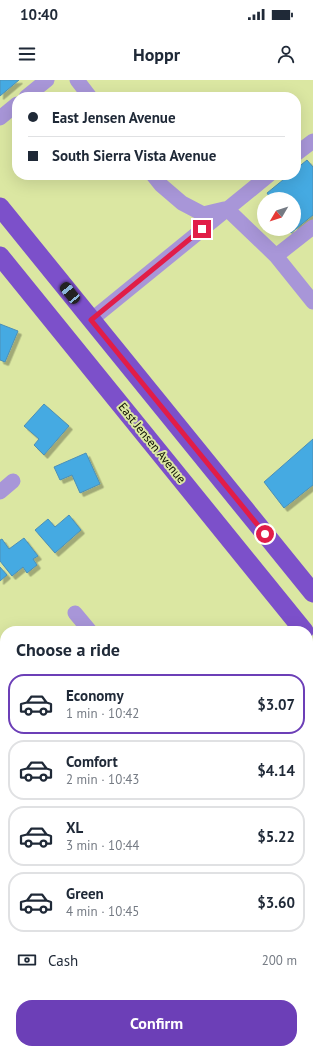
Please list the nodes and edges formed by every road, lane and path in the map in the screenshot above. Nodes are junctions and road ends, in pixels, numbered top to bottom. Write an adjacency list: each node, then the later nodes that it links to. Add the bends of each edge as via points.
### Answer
1 (47, 80): 3 (street)
2 (77, 80): 4 (street)
3 (32, 92)
4 (86, 92)
5 (12, 108): 6 (street)
6 (0, 118)
7 (313, 141): 8 (street)
8 (301, 150)
9 (157, 180): 12 (street, via 182,203 203,214)
10 (264, 180): 12 (street)
11 (0, 207): 17 (main road)
12 (227, 209): 15 (street); 17 (street)
13 (313, 227): 15 (street)
14 (0, 256): 23 (main road, East Jensen Avenue)
15 (276, 256): 16 (street)
16 (313, 302)
17 (91, 320): 20 (main road)
18 (13, 481): 19 (street)
19 (0, 492)
20 (313, 593)
21 (75, 613): 22 (street)
22 (86, 626)
23 (300, 626)

